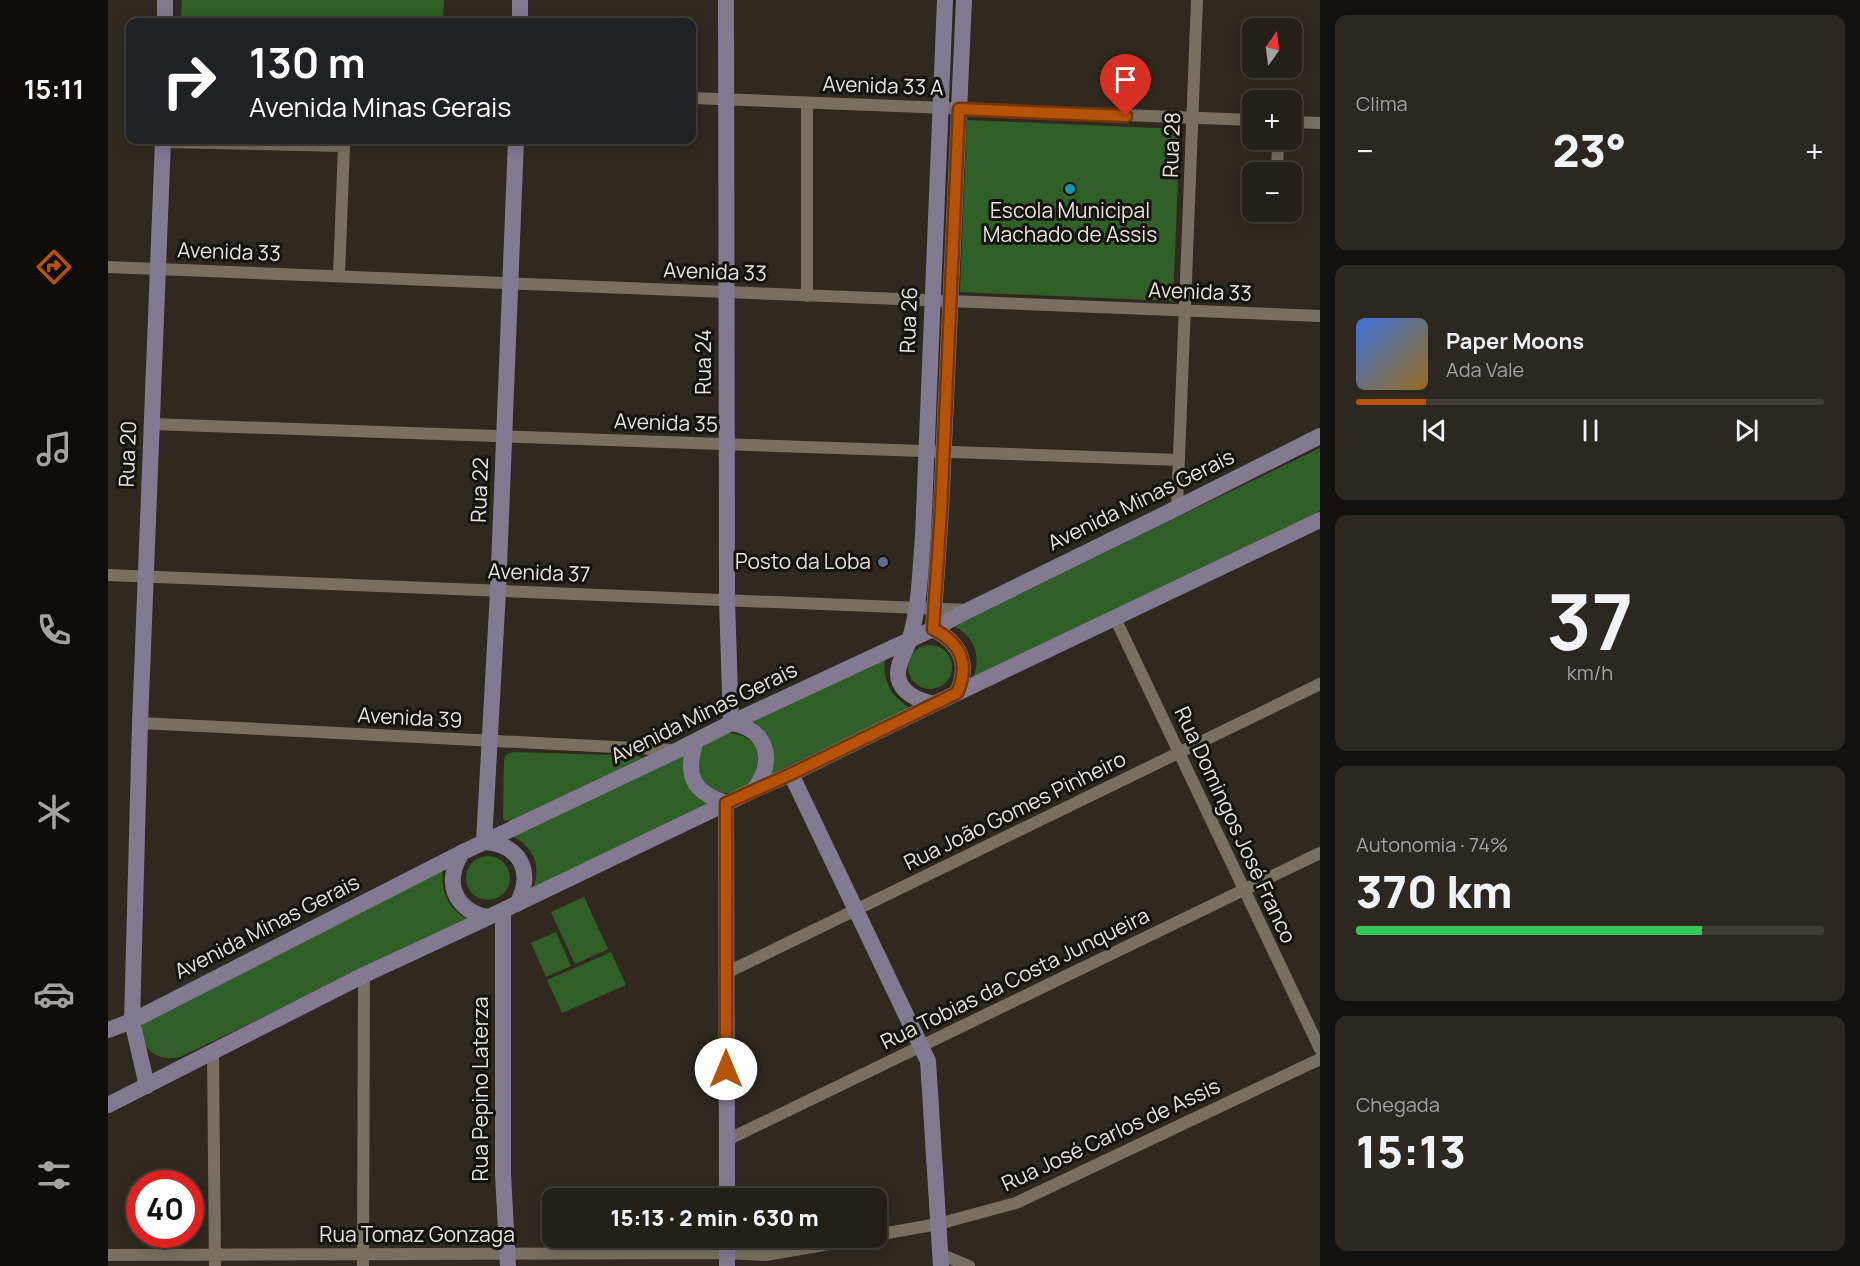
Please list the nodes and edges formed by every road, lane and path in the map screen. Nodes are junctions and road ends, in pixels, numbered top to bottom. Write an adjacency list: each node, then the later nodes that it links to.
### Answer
1 (165, 0): 7 (street)
2 (520, 0): 8 (street)
3 (726, 0): 10 (street, Rua 24)
4 (945, 0): 12 (street, Rua 26)
5 (964, 0): 13 (street, Rua 26)
6 (1197, 0): 14 (street, Rua 28)
7 (165, 18)
8 (520, 18)
9 (696, 98): 10 (street, Avenida 33 A)
10 (727, 99): 11 (street, Avenida 33 A); 27 (street, Rua 24)
11 (807, 103): 12 (street, Avenida 33 A); 28 (street)
12 (941, 108): 13 (street, Avenida 33 A); 21 (street, Rua 26)
13 (959, 109): 14 (street, Avenida 33 A); 22 (street, Rua 26)
14 (1192, 118): 15 (street, Avenida 33 A); 31 (street, Rua 28)
15 (1242, 120)
16 (1302, 122): 17 (street)
17 (1320, 123)
18 (163, 144): 24 (street, Rua 20)
19 (272, 144): 25 (street)
20 (516, 144): 26 (street, Rua 22)
21 (937, 202): 22 (street); 29 (street, Rua 26)
22 (955, 202): 30 (street, Rua 26)
23 (108, 267): 24 (street, Avenida 33)
24 (158, 269): 25 (street, Avenida 33); 33 (street, Rua 20)
25 (339, 276): 26 (street, Avenida 33)
26 (511, 284): 27 (street, Avenida 33); 35 (street, Rua 22)
27 (727, 292): 28 (street, Avenida 33); 36 (street, Rua 24)
28 (807, 296): 29 (street, Avenida 33)
29 (933, 301): 30 (street, Avenida 33); 37 (street, Rua 26)
30 (950, 302): 31 (street, Avenida 33); 38 (street, Rua 26)
31 (1185, 311): 32 (street, Avenida 33); 39 (street, Rua 28)
32 (1320, 316)
33 (152, 424): 35 (street, Avenida 35); 44 (street, Rua 20)
34 (1320, 436): 40 (street, Avenida Minas Gerais)
35 (504, 437): 36 (street, Avenida 35); 45 (street, Rua 22)
36 (727, 444): 37 (street, Avenida 35); 46 (street, Rua 24)
37 (926, 452): 38 (street, Avenida 35); 42 (street, Rua 26)
38 (943, 452): 39 (street, Avenida 35); 42 (street, Rua 26)
39 (1179, 460): 40 (street, Rua 28)
40 (1177, 508): 49 (street, Avenida Minas Gerais)
41 (1320, 520): 50 (street)
42 (931, 536): 47 (street, Rua 26); 48 (street, Rua 26)
43 (108, 575): 44 (street, Avenida 37)
44 (145, 577): 45 (street, Avenida 37); 56 (street, Rua 20)
45 (498, 591): 46 (street, Avenida 37); 59 (street, Rua 22)
46 (727, 600): 47 (street, Avenida 37); 57 (street, Rua 24)
47 (917, 607): 48 (street, Avenida 37); 52 (street, Rua 26)
48 (935, 608): 49 (street, Avenida 37); 51 (street, Rua 26)
49 (969, 610): 51 (street, Avenida Minas Gerais)
50 (1115, 618): 54 (street); 61 (street, Rua Domingos José Franco)
51 (933, 629): 52 (street, Avenida Minas Gerais); 54 (street)
52 (909, 640): 55 (street); 57 (street, Avenida Minas Gerais)
53 (1320, 684): 61 (street, Rua João Gomes Pinheiro)
54 (957, 693): 55 (street)
55 (934, 704): 62 (street)
56 (140, 723): 59 (street, Avenida 39); 73 (street, Rua 20)
57 (731, 723): 58 (street, Avenida Minas Gerais); 63 (street)
58 (696, 741): 60 (street, Avenida Minas Gerais); 64 (street)
59 (490, 742): 60 (street, Avenida 39); 65 (street, Rua 22)
60 (678, 750): 65 (street, Avenida Minas Gerais)
61 (1179, 753): 68 (street, Rua Domingos José Franco); 69 (street, Rua João Gomes Pinheiro)
62 (791, 774): 63 (street); 69 (street)
63 (754, 790): 64 (street)
64 (726, 803): 70 (street); 71 (street)
65 (484, 842): 66 (street, Avenida Minas Gerais); 70 (street)
66 (461, 853): 70 (street); 73 (street, Avenida Minas Gerais)
67 (1320, 854): 68 (street, Rua Tobias da Costa Junqueira)
68 (1244, 890): 75 (street, Rua Tobias da Costa Junqueira); 76 (street, Rua Domingos José Franco)
69 (856, 910): 71 (street, Rua João Gomes Pinheiro); 75 (street)
70 (503, 911): 72 (street); 90 (street, Rua Pepino Laterza)
71 (726, 973): 81 (street)
72 (364, 975): 77 (street); 89 (street)
73 (132, 1022): 74 (street, Avenida Minas Gerais); 79 (street, Rua 20)
74 (108, 1030)
75 (921, 1046): 81 (street, Rua Tobias da Costa Junqueira); 83 (street)
76 (1320, 1049)
77 (213, 1052): 79 (street); 88 (street)
78 (1320, 1059): 83 (street, Rua José Carlos de Assis)
79 (147, 1086): 80 (street)
80 (108, 1105)
81 (727, 1140): 82 (street)
82 (727, 1188)
83 (938, 1224): 84 (street, Rua José Carlos de Assis); 91 (street)
84 (887, 1233)
85 (806, 1248): 86 (street)
86 (727, 1252): 90 (street, Rua Tomaz Gonzaga)
87 (108, 1255): 88 (street, Rua Tomaz Gonzaga)
88 (215, 1260): 89 (street, Rua Tomaz Gonzaga)
89 (363, 1260): 90 (street, Rua Tomaz Gonzaga)
90 (508, 1260)
91 (941, 1260): 92 (street)
92 (969, 1266)

